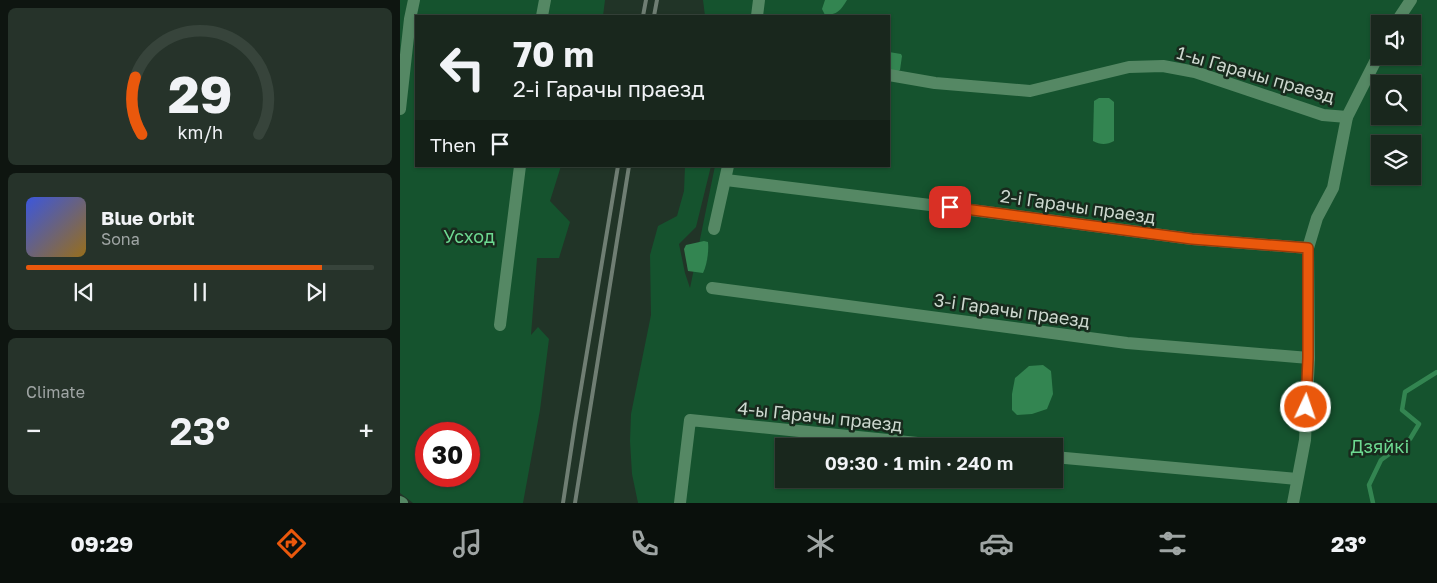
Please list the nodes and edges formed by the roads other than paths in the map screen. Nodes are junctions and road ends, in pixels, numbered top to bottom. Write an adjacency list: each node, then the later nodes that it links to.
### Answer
1 (414, 0): 8 (street)
2 (546, 0): 5 (street)
3 (759, 0): 6 (street)
4 (1411, 0): 7 (street)
5 (542, 15)
6 (757, 15)
7 (1400, 15)
8 (409, 19): 11 (street)
9 (1373, 65): 12 (street)
10 (890, 75): 12 (street, 1-ы Гарачы праезд)
11 (400, 109)
12 (1347, 117): 17 (street)
13 (520, 167): 19 (street)
14 (728, 167): 15 (street)
15 (726, 180): 16 (street); 17 (street, 2-і Гарачы праезд)
16 (714, 229)
17 (1308, 248): 20 (street)
18 (712, 288): 20 (street, 3-і Гарачы праезд)
19 (500, 325)
20 (1308, 358): 23 (street)
21 (867, 438): 24 (street, 4-ы Гарачы праезд)
22 (1063, 458): 23 (street)
23 (1297, 479): 25 (street)
24 (680, 503)
25 (1293, 503)

